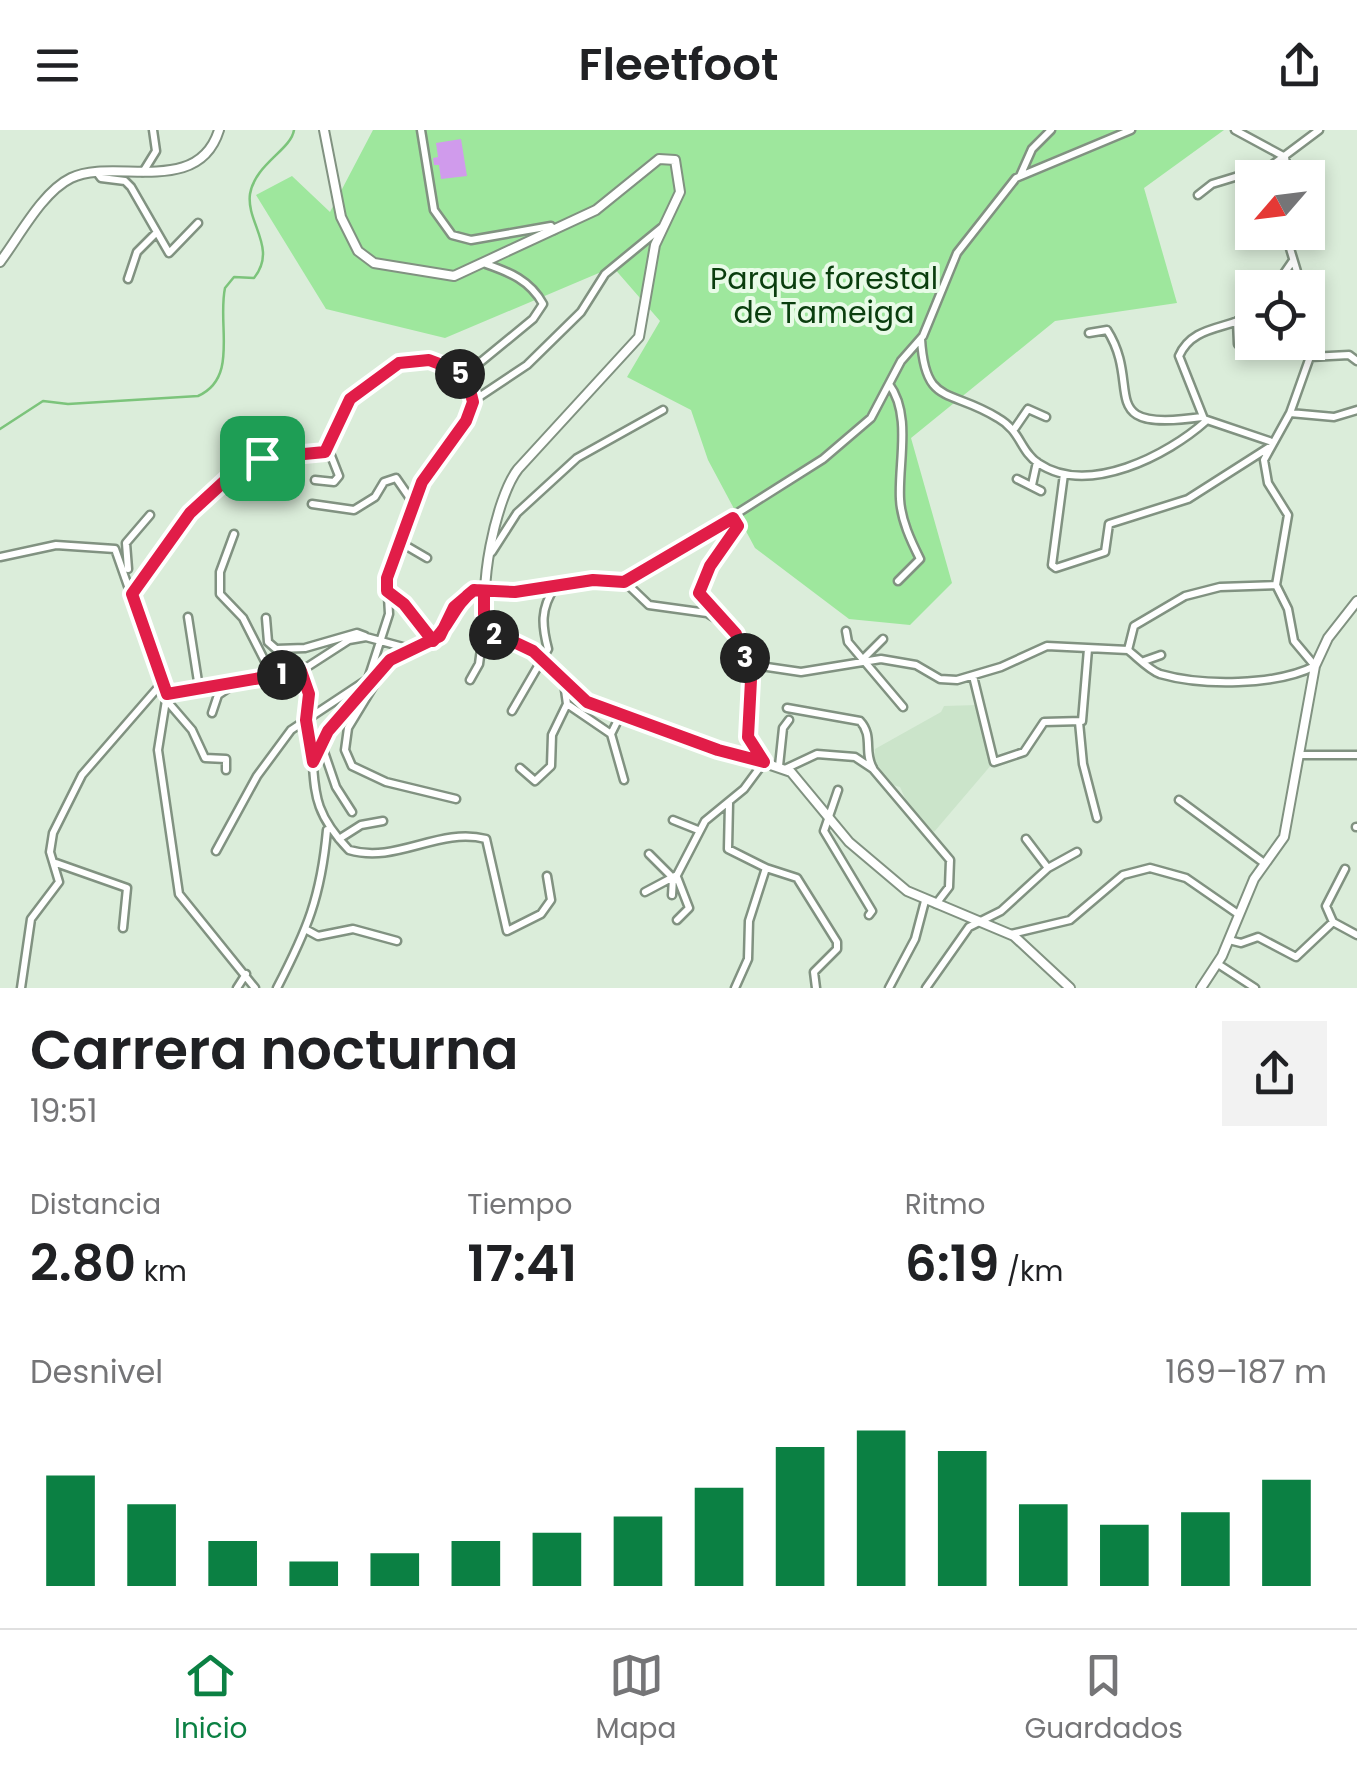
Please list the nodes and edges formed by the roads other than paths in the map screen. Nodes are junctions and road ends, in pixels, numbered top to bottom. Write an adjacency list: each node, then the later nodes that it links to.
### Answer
1 (152, 130): 10 (street)
2 (218, 130): 10 (street)
3 (324, 130): 21 (street)
4 (421, 130): 16 (street)
5 (1051, 130): 12 (street)
6 (1131, 130): 12 (street)
7 (1235, 130): 9 (street)
8 (1320, 130): 9 (street)
9 (1284, 158): 13 (street)
10 (143, 173): 11 (street)
11 (98, 174): 17 (street); 20 (street)
12 (1019, 177): 27 (street)
13 (1198, 195)
14 (667, 222): 16 (street); 33 (street); 54 (street)
15 (198, 223): 17 (street)
16 (554, 232): 21 (street)
17 (156, 233): 24 (street)
18 (1290, 250): 19 (street)
19 (1293, 261): 22 (street); 23 (street)
20 (0, 262)
21 (486, 264): 31 (street)
22 (1287, 270)
23 (1296, 270)
24 (128, 279)
25 (1235, 321): 38 (street)
26 (1089, 333): 38 (street)
27 (921, 338): 32 (street); 39 (street)
28 (1325, 356): 30 (street)
29 (1309, 360): 36 (street)
30 (1357, 361)
31 (466, 374): 33 (street); 41 (street)
32 (889, 384): 51 (street); 57 (street)
33 (473, 402): 49 (street)
34 (663, 410): 54 (street)
35 (1357, 410): 36 (street)
36 (1290, 413): 40 (street)
37 (1046, 417): 39 (street)
38 (1204, 419): 40 (street); 43 (street)
39 (1015, 428): 42 (street)
40 (1270, 445): 43 (street); 60 (street)
41 (328, 448): 45 (street); 64 (street)
42 (1037, 462): 43 (street); 46 (street)
43 (1064, 474)
44 (1018, 479): 46 (street)
45 (315, 480)
46 (1032, 484): 47 (street)
47 (1041, 492)
48 (312, 504): 49 (street)
49 (415, 505): 53 (street)
50 (150, 515): 59 (street)
51 (733, 518): 58 (street); 66 (street)
52 (234, 534): 89 (street)
53 (403, 544): 56 (street); 62 (street)
54 (492, 552): 63 (street)
55 (0, 557): 59 (street)
56 (427, 558)
57 (898, 581)
58 (624, 582): 61 (street); 66 (street)
59 (129, 584): 64 (street)
60 (1276, 584): 78 (street); 84 (street)
61 (556, 586): 63 (street); 80 (street)
62 (387, 591): 73 (street); 74 (street)
63 (484, 591): 69 (street); 74 (street)
64 (132, 594): 91 (street)
65 (1357, 600): 84 (street)
66 (718, 616): 85 (street)
67 (188, 617): 95 (street)
68 (266, 618): 75 (street)
69 (486, 619): 80 (street); 90 (street)
70 (846, 631): 81 (street)
71 (366, 637): 73 (street); 75 (street); 83 (street)
72 (883, 640): 81 (street)
73 (378, 641): 77 (street); 94 (street)
74 (433, 641): 77 (street)
75 (305, 648): 83 (street)
76 (1088, 649): 78 (street); 88 (street); 106 (street)
77 (408, 650): 87 (street)
78 (1128, 650): 82 (street)
79 (1162, 655): 82 (street)
80 (543, 660): 92 (street); 101 (street)
81 (863, 660): 85 (street); 88 (street); 100 (street)
82 (1143, 662): 84 (street)
83 (313, 664): 86 (street)
84 (1315, 666): 110 (street)
85 (749, 669): 112 (street)
86 (301, 671): 89 (street); 104 (street)
87 (382, 672): 97 (street); 119 (street)
88 (973, 675): 106 (street)
89 (273, 677): 93 (street)
90 (470, 680)
91 (162, 683): 96 (street); 134 (street)
92 (564, 683): 98 (street); 103 (street)
93 (234, 684): 95 (street); 102 (street)
94 (362, 685): 97 (street); 104 (street)
95 (199, 688): 96 (street)
96 (167, 697): 115 (street); 157 (street)
97 (350, 704): 108 (street)
98 (567, 704): 107 (street); 113 (street)
99 (787, 708): 116 (street)
100 (904, 708)
101 (512, 711)
102 (212, 713)
103 (621, 714): 107 (street); 112 (street)
104 (307, 720): 111 (street); 131 (street)
105 (789, 720): 114 (street)
106 (1079, 722): 124 (street)
107 (610, 734): 117 (street)
108 (322, 746): 111 (street); 122 (street)
109 (1357, 753): 110 (street)
110 (1300, 755): 135 (street)
111 (313, 762): 127 (street)
112 (764, 762): 114 (street); 121 (street)
113 (520, 768)
114 (782, 768): 116 (street); 123 (street)
115 (226, 770)
116 (874, 770): 144 (street)
117 (624, 780)
118 (838, 790): 123 (street)
119 (456, 799)
120 (1179, 800): 135 (street)
121 (730, 802): 128 (street); 136 (street)
122 (352, 812)
123 (827, 814): 143 (street); 146 (street)
124 (1096, 818)
125 (383, 820): 130 (street)
126 (673, 820): 128 (street)
127 (327, 829): 130 (street); 151 (street)
128 (698, 830): 140 (street)
129 (1026, 839): 137 (street)
130 (339, 840): 139 (street)
131 (216, 851)
132 (1076, 852): 137 (street)
133 (649, 854): 140 (street)
134 (56, 863): 150 (street); 158 (street)
135 (1264, 863): 145 (street)
136 (766, 868): 162 (street); 163 (street)
137 (1048, 868): 148 (street)
138 (1345, 868): 149 (street)
139 (547, 876)
140 (675, 876): 141 (street); 142 (street); 147 (street)
141 (645, 892)
142 (672, 895)
143 (925, 901): 144 (street); 164 (street)
144 (935, 905): 148 (street)
145 (1238, 914): 152 (street); 154 (street)
146 (868, 915)
147 (676, 920)
148 (979, 920): 152 (street); 165 (street)
149 (1333, 922): 153 (street); 154 (street)
150 (123, 928)
151 (307, 930): 155 (street); 161 (street)
152 (1010, 934): 166 (street)
153 (1357, 935)
154 (1229, 940): 156 (street)
155 (397, 941)
156 (1218, 964): 167 (street); 168 (street)
157 (246, 974): 159 (street); 160 (street)
158 (21, 988)
159 (237, 988)
160 (255, 988)
161 (277, 988)
162 (736, 988)
163 (816, 988)
164 (889, 988)
165 (926, 988)
166 (1070, 988)
167 (1202, 988)
168 (1254, 988)

